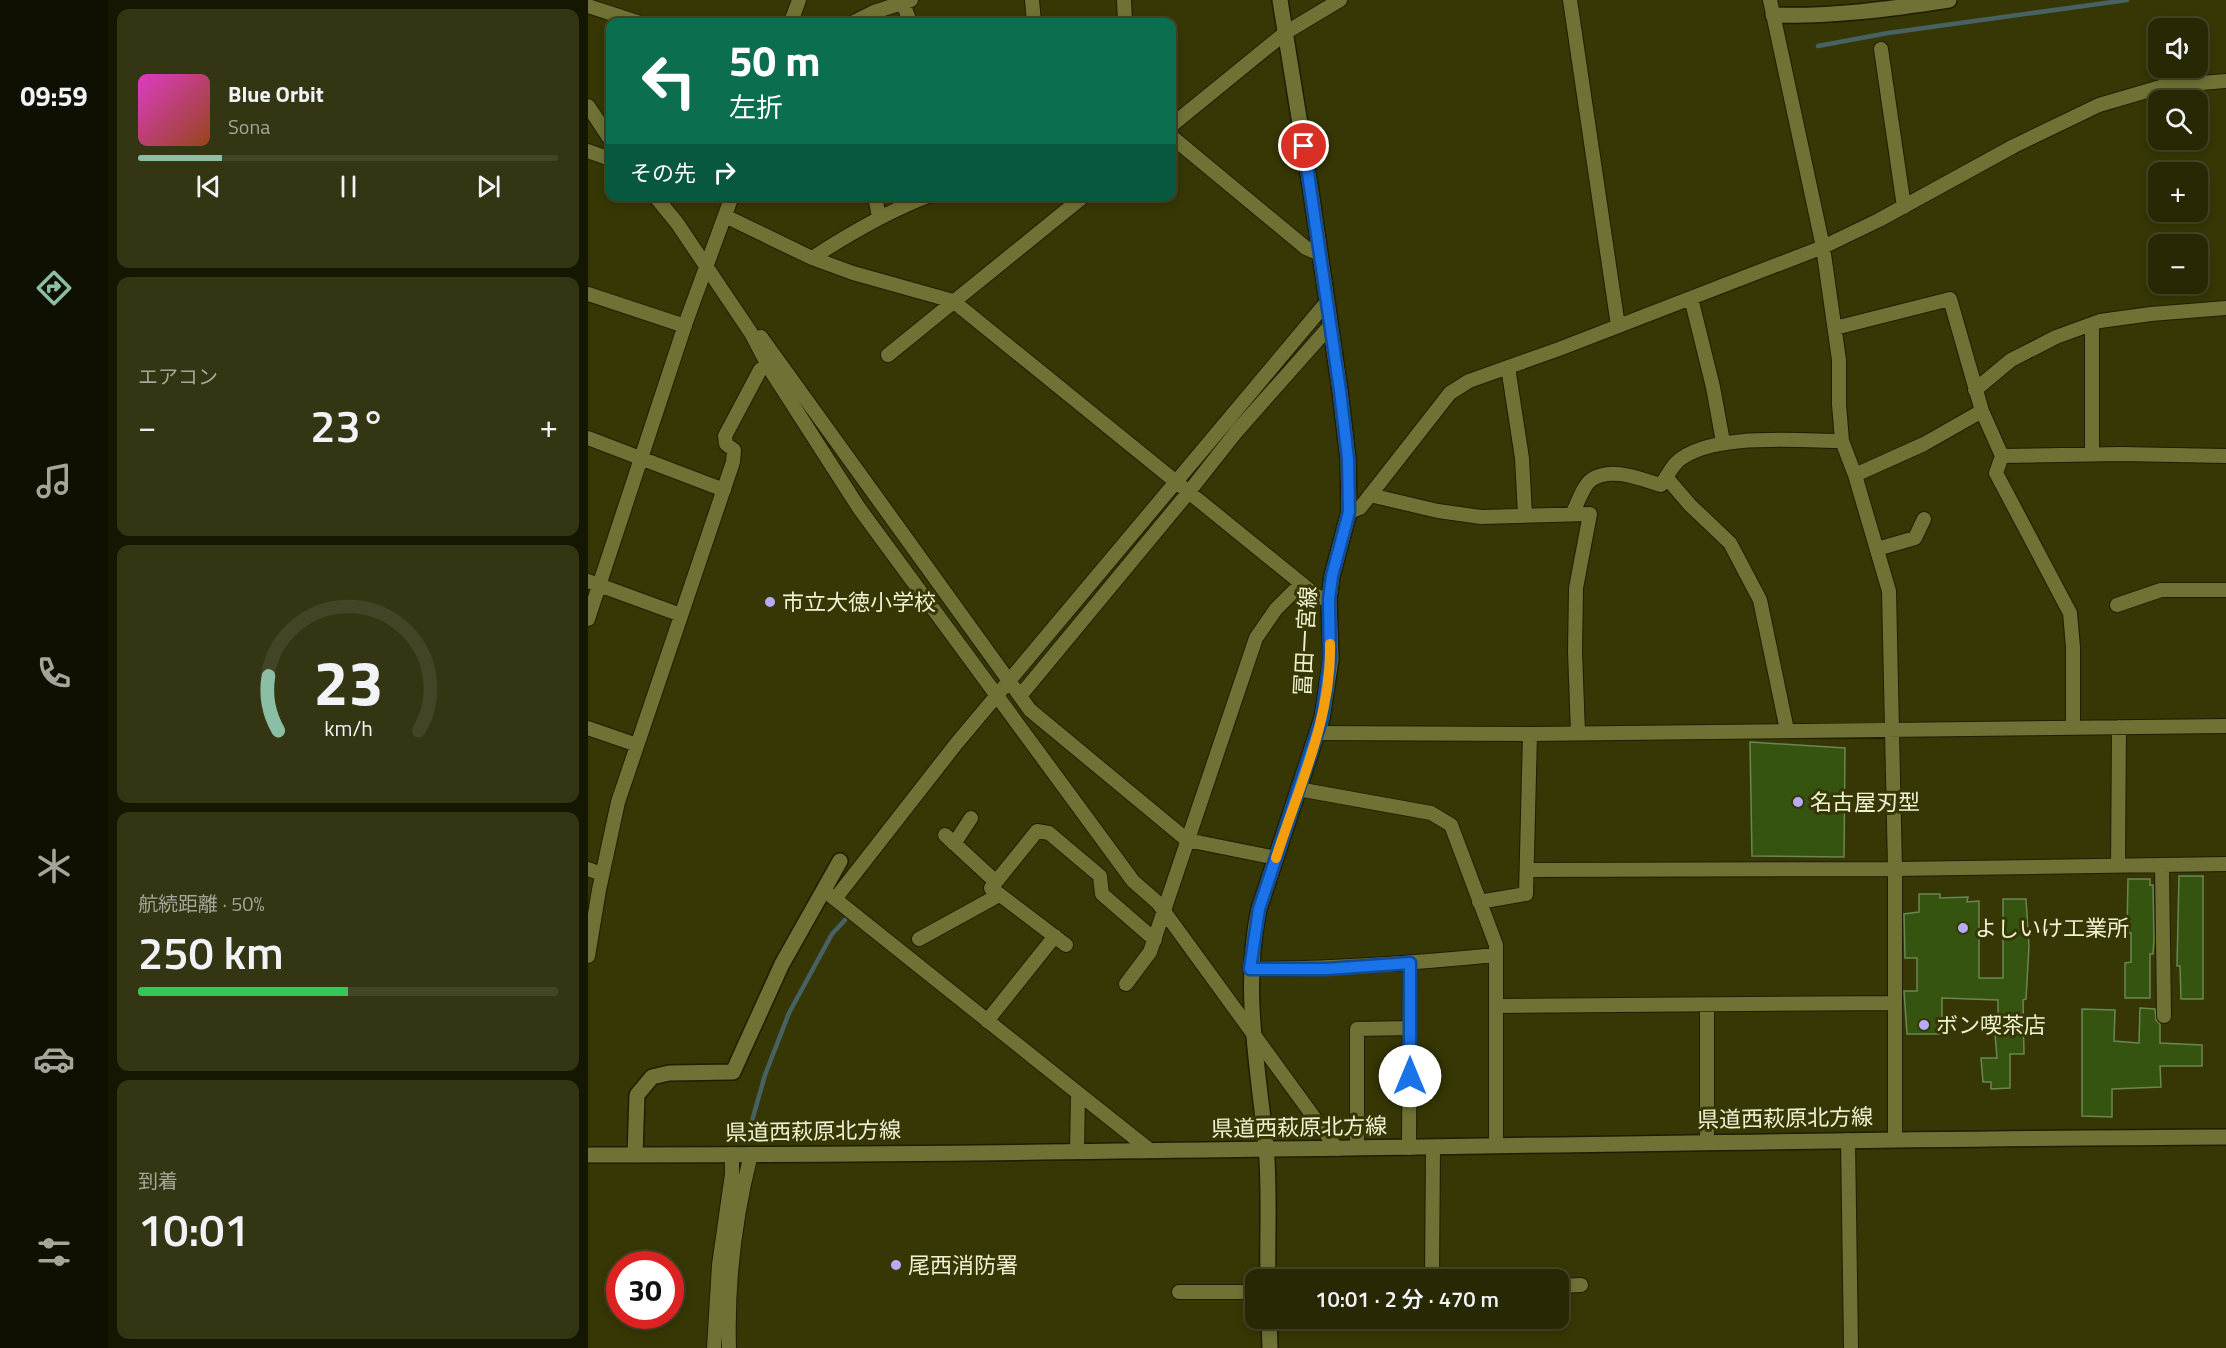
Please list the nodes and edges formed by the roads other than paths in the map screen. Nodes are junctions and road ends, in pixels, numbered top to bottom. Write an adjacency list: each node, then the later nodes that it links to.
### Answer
1 (799, 0): 12 (street)
2 (1032, 0): 15 (street)
3 (1124, 0): 16 (street)
4 (1280, 0): 17 (main road, 冨田一宮線)
5 (1340, 0): 17 (street)
6 (1570, 0): 45 (street)
7 (1949, 0): 10 (main road)
8 (907, 1): 13 (street); 14 (street)
9 (588, 6): 11 (street)
10 (1771, 8): 34 (street)
11 (625, 18)
12 (792, 18)
13 (862, 18)
14 (909, 18)
15 (1034, 18)
16 (1125, 18)
17 (1285, 33): 21 (street); 35 (main road, 冨田一宮線)
18 (1881, 49): 31 (street)
19 (2226, 81): 31 (street)
20 (588, 106): 22 (street)
21 (1176, 122)
22 (606, 133)
23 (1176, 140): 35 (street)
24 (588, 151): 25 (street)
25 (606, 158)
26 (659, 201): 37 (street)
27 (726, 201): 32 (street)
28 (876, 201): 33 (street)
29 (915, 201): 33 (street)
30 (1078, 201): 40 (street)
31 (1904, 207): 34 (street)
32 (725, 216): 36 (street); 37 (street)
33 (879, 218): 36 (street)
34 (1823, 248): 39 (street); 47 (street)
35 (1320, 254): 41 (main road, 冨田一宮線)
36 (812, 258): 40 (street)
37 (707, 262): 44 (street); 49 (street); 78 (street)
38 (588, 294): 44 (street)
39 (1691, 298): 45 (street); 55 (street)
40 (953, 301): 48 (street); 62 (street)
41 (1326, 303): 46 (main road, 冨田一宮線); 62 (street)
42 (2226, 308): 43 (street)
43 (2092, 324): 51 (street); 56 (street)
44 (685, 326): 59 (street)
45 (1618, 326): 50 (street)
46 (1329, 327): 64 (street); 66 (main road, 冨田一宮線)
47 (1835, 328): 51 (street); 54 (street)
48 (888, 355)
49 (767, 364): 63 (street); 79 (street)
50 (1508, 367): 65 (street); 68 (street)
51 (1975, 390): 52 (street)
52 (1982, 411): 57 (street); 60 (street)
53 (588, 438): 59 (street)
54 (1842, 441): 55 (street); 60 (street)
55 (1723, 442): 61 (street)
56 (2092, 454): 57 (street); 58 (street)
57 (2002, 456): 82 (street)
58 (2226, 456)
59 (643, 458): 63 (street); 71 (street)
60 (1855, 476): 70 (street)
61 (1666, 477): 67 (street); 86 (street)
62 (1176, 483): 64 (street); 78 (street)
63 (724, 490): 76 (street)
64 (1188, 493): 72 (street); 80 (street)
65 (1370, 495): 66 (street); 68 (street)
66 (1349, 512): 74 (main road, 冨田一宮線)
67 (1572, 514): 68 (street); 88 (street)
68 (1525, 515)
69 (1924, 519): 70 (street)
70 (1877, 549): 85 (street)
71 (593, 583): 76 (street); 77 (street)
72 (1301, 584): 74 (street); 93 (street)
73 (2226, 590): 75 (street)
74 (1329, 599): 87 (main road, 冨田一宮線)
75 (2117, 605)
76 (681, 615): 90 (street)
77 (588, 619)
78 (1009, 681): 79 (street); 80 (street)
79 (996, 696): 104 (street); 106 (street)
80 (1020, 696): 93 (street)
81 (2226, 726): 83 (street)
82 (2073, 727): 83 (street); 85 (street)
83 (2119, 727): 98 (street)
84 (588, 728): 90 (street)
85 (1891, 728): 86 (street); 100 (street)
86 (1786, 730): 88 (street)
87 (1317, 733): 89 (street); 91 (main road, 冨田一宮線)
88 (1578, 733): 89 (street)
89 (1530, 734): 101 (street)
90 (637, 745): 102 (street)
91 (1298, 789): 94 (main road, 冨田一宮線); 105 (street)
92 (971, 818): 103 (street)
93 (1187, 840): 94 (street); 106 (street)
94 (1276, 858): 112 (main road, 冨田一宮線)
95 (840, 861): 104 (main road)
96 (2226, 864): 97 (street)
97 (2162, 865): 98 (street); 117 (street)
98 (2118, 866): 100 (street)
99 (588, 869): 102 (street)
100 (1895, 869): 101 (street); 114 (street)
101 (1527, 870): 105 (street)
102 (602, 874): 109 (street)
103 (997, 888): 107 (street); 108 (street); 118 (street)
104 (829, 894): 118 (street); 137 (main road)
105 (1479, 902): 110 (street)
106 (1164, 912): 108 (street); 120 (street)
107 (919, 939)
108 (1155, 940): 113 (street)
109 (588, 956)
110 (1496, 956): 111 (street); 116 (street)
111 (1410, 963): 112 (street); 119 (street)
112 (1250, 969): 120 (main road, 冨田一宮線)
113 (1126, 984)
114 (1894, 1003): 115 (street); 123 (street)
115 (1707, 1005): 116 (street); 125 (street)
116 (1496, 1006): 126 (street)
117 (2164, 1016)
118 (987, 1020): 121 (street)
119 (1410, 1028): 128 (street); 129 (street)
120 (1255, 1036): 130 (street); 131 (main road, 冨田一宮線)
121 (1078, 1093): 132 (street); 133 (street)
122 (2226, 1137): 123 (main road, 県道西萩原北方線)
123 (1895, 1139): 124 (main road, 県道西萩原北方線)
124 (1848, 1140): 125 (main road, 県道西萩原北方線); 148 (street)
125 (1707, 1142): 126 (main road, 県道西萩原北方線)
126 (1496, 1146): 127 (main road, 県道西萩原北方線)
127 (1433, 1147): 129 (main road, 県道西萩原北方線); 139 (street)
128 (1357, 1148): 129 (main road, 県道西萩原北方線); 130 (main road, 県道西萩原北方線)
129 (1409, 1148)
130 (1337, 1149): 131 (main road, 県道西萩原北方線)
131 (1266, 1150): 133 (main road, 県道西萩原北方線); 138 (main road, 冨田一宮線)
132 (1077, 1151): 133 (main road, 県道西萩原北方線); 135 (main road, 県道西萩原北方線)
133 (1150, 1151)
134 (732, 1154): 135 (main road, 県道西萩原北方線); 137 (main road, 県道西萩原北方線); 145 (street)
135 (751, 1154): 146 (street)
136 (588, 1155): 137 (main road, 県道西萩原北方線)
137 (636, 1155)
138 (1268, 1269)
139 (1432, 1269)
140 (1581, 1285): 141 (street)
141 (1569, 1286)
142 (1179, 1292): 143 (street)
143 (1245, 1292)
144 (1269, 1329): 147 (main road)
145 (714, 1348)
146 (729, 1348)
147 (1270, 1348)
148 (1851, 1348)

